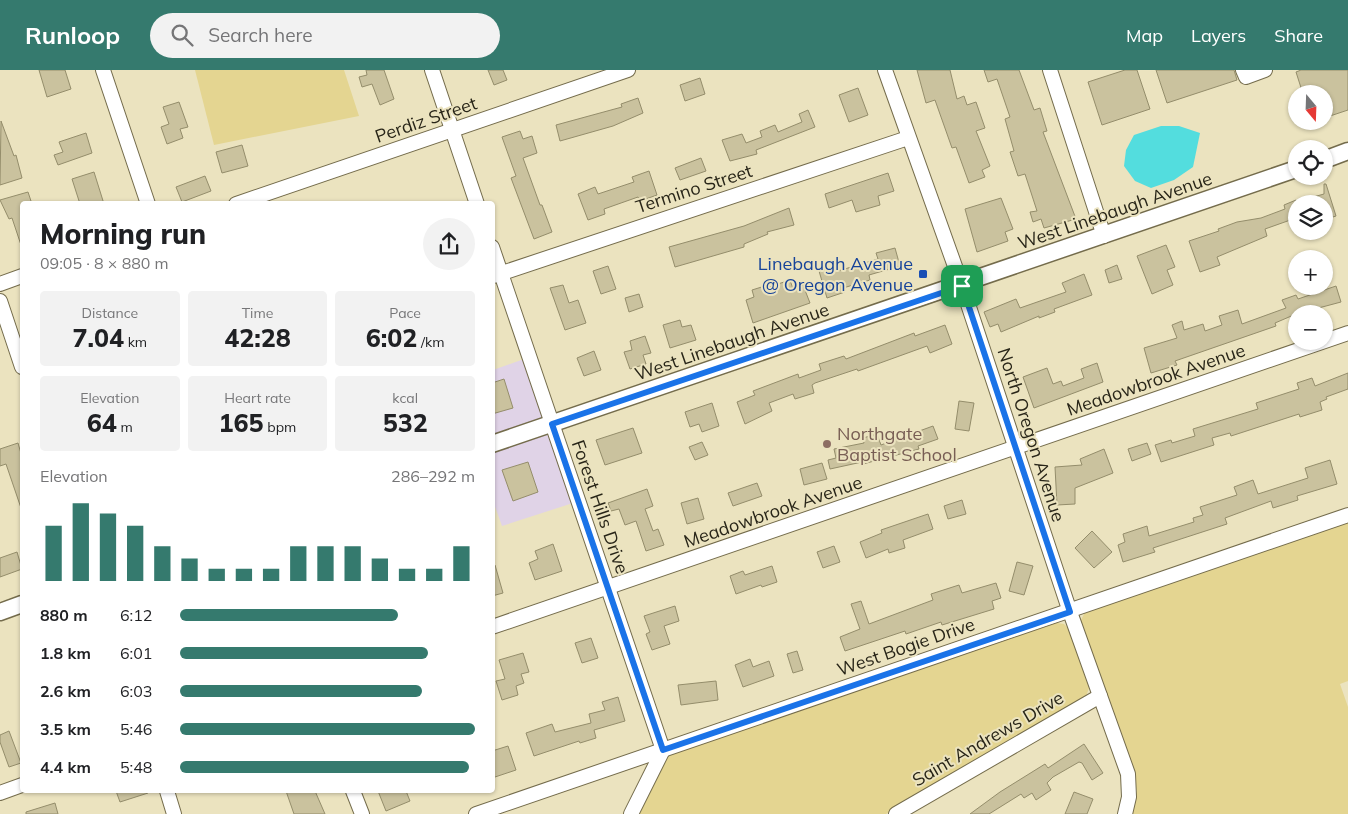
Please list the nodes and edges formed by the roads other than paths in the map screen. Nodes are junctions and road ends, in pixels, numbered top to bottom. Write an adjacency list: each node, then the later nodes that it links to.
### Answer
1 (103, 70): 13 (street)
2 (432, 70): 8 (street)
3 (628, 70): 8 (street, Perdiz Street)
4 (885, 70): 9 (street, North Oregon Avenue)
5 (1050, 70): 16 (street)
6 (1244, 70): 7 (street)
7 (1265, 70)
8 (452, 131): 14 (street, Perdiz Street); 15 (street)
9 (908, 138): 17 (street, Termino Street); 20 (street, North Oregon Avenue)
10 (1348, 151): 11 (street)
11 (1333, 157)
12 (1288, 172): 16 (street, West Linebaugh Avenue)
13 (147, 201)
14 (245, 201)
15 (476, 201)
16 (1104, 236): 20 (street, West Linebaugh Avenue)
17 (497, 275): 24 (street, Forest Hills Drive)
18 (20, 277): 19 (street)
19 (0, 284)
20 (962, 286): 24 (street, West Linebaugh Avenue); 26 (street, North Oregon Avenue)
21 (0, 301): 23 (street)
22 (1348, 333): 26 (street, Meadowbrook Avenue)
23 (20, 361)
24 (552, 424): 25 (street, West Linebaugh Avenue); 28 (street, Forest Hills Drive)
25 (495, 443)
26 (1016, 448): 28 (street, Meadowbrook Avenue); 31 (street, North Oregon Avenue)
27 (1348, 515): 31 (street, West Bogie Drive)
28 (608, 588): 32 (street, Meadowbrook Avenue); 34 (street, Forest Hills Drive)
29 (20, 605): 30 (street)
30 (0, 612)
31 (1070, 612): 33 (street, North Oregon Avenue); 34 (street, West Bogie Drive)
32 (495, 626)
33 (1100, 696): 43 (street, Saint Andrews Drive); 44 (street, North Oregon Avenue)
34 (663, 750): 41 (street, West Bogie Drive); 42 (street)
35 (20, 786): 36 (street)
36 (0, 793)
37 (168, 793): 39 (street)
38 (355, 793): 40 (street)
39 (174, 814)
40 (362, 814)
41 (476, 814)
42 (631, 814)
43 (896, 814)
44 (1125, 814)

